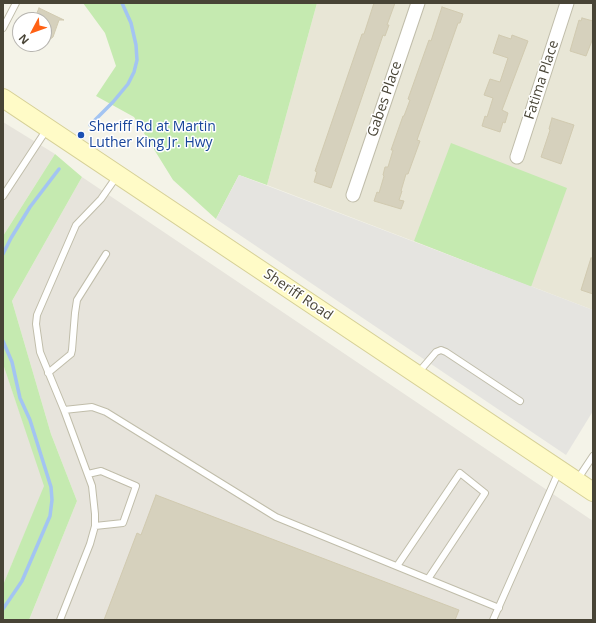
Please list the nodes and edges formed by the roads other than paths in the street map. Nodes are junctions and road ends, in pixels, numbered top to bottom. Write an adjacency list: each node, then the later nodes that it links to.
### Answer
1 (16, 3): 4 (lane)
2 (418, 3): 9 (street, Gabes Place)
3 (567, 3): 7 (street, Fatima Place)
4 (3, 28)
5 (3, 98): 6 (main road, Sheriff Road)
6 (48, 128): 8 (main road, Sheriff Road); 10 (lane)
7 (517, 157)
8 (118, 175): 12 (lane); 13 (main road, Sheriff Road)
9 (353, 194)
10 (3, 196)
11 (106, 254): 12 (lane)
12 (48, 373): 15 (lane)
13 (417, 375): 14 (lane); 17 (main road, Sheriff Road)
14 (520, 401)
15 (64, 410): 18 (lane); 22 (lane)
16 (593, 456): 19 (lane)
17 (560, 470): 19 (main road, Sheriff Road); 24 (lane)
18 (88, 474): 21 (lane); 21 (lane)
19 (577, 481): 20 (main road, Sheriff Road)
20 (593, 492)
21 (95, 526): 25 (lane)
22 (398, 566): 23 (lane); 23 (lane)
23 (428, 579): 24 (lane)
24 (499, 608): 26 (lane)
25 (60, 620)
26 (493, 620)

